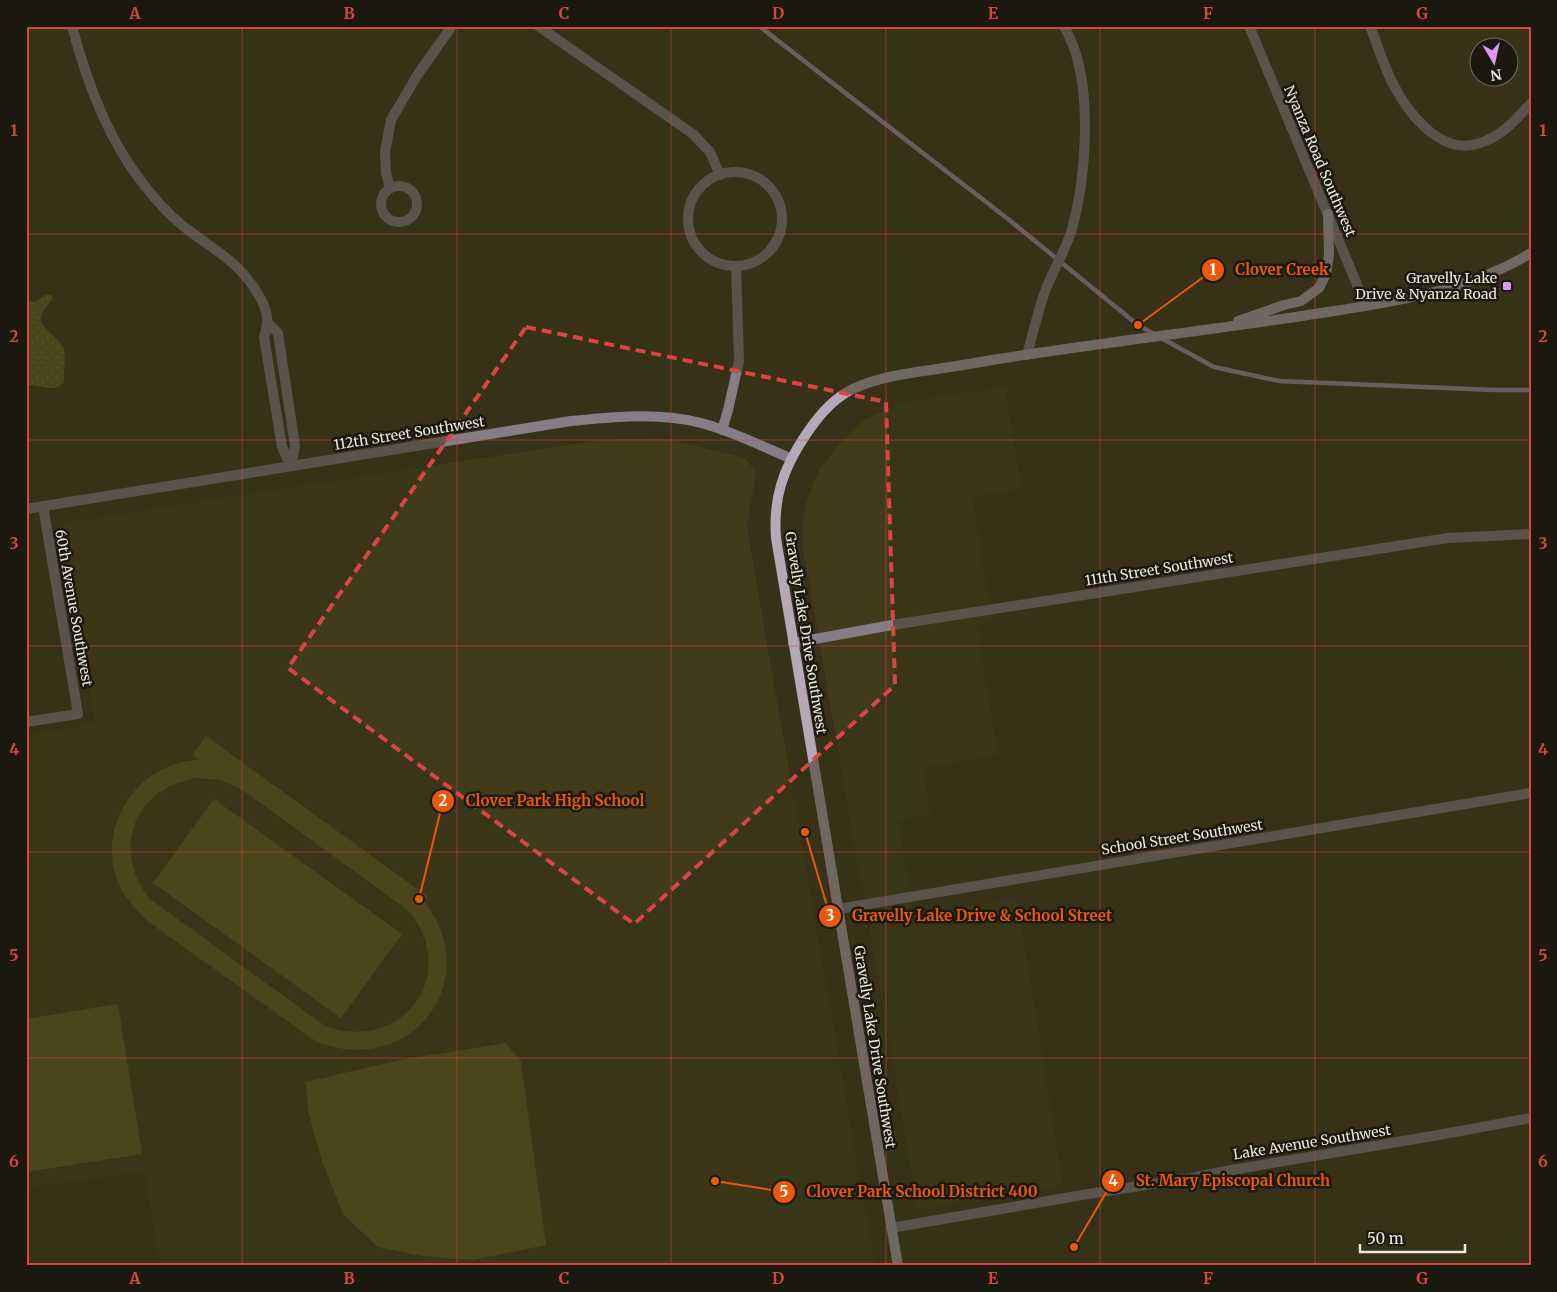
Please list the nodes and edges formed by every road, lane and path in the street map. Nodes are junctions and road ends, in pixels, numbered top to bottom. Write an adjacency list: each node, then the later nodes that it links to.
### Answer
1 (72, 26): 18 (street)
2 (452, 26): 9 (street)
3 (538, 26): 8 (street)
4 (1064, 26): 15 (street)
5 (1249, 26): 10 (street, Nyanza Road Southwest)
6 (1370, 26): 7 (street)
7 (1531, 103)
8 (720, 175): 12 (street); 12 (street)
9 (390, 188)
10 (1328, 214): 13 (street, Nyanza Road Southwest); 14 (main road)
11 (1531, 253): 13 (main road, Gravelly Lake Drive Southwest)
12 (736, 266): 16 (street)
13 (1366, 306): 14 (main road, Gravelly Lake Drive Southwest)
14 (1214, 329): 15 (main road, Gravelly Lake Drive Southwest)
15 (1027, 355): 17 (main road, Gravelly Lake Drive Southwest)
16 (722, 430): 17 (street, 112th Street Southwest); 18 (street, 112th Street Southwest)
17 (790, 458): 22 (main road, Gravelly Lake Drive Southwest)
18 (291, 466): 19 (street, 112th Street Southwest)
19 (43, 506): 20 (street, 112th Street Southwest); 23 (street, 60th Avenue Southwest)
20 (26, 509)
21 (1531, 534): 22 (street, 111th Street Southwest)
22 (793, 643): 25 (main road, Gravelly Lake Drive Southwest)
23 (26, 722)
24 (1531, 793): 25 (street, School Street Southwest)
25 (838, 909): 27 (main road, Gravelly Lake Drive Southwest)
26 (1531, 1118): 27 (street, Lake Avenue Southwest)
27 (891, 1228): 28 (main road, Gravelly Lake Drive Southwest)
28 (898, 1266)

